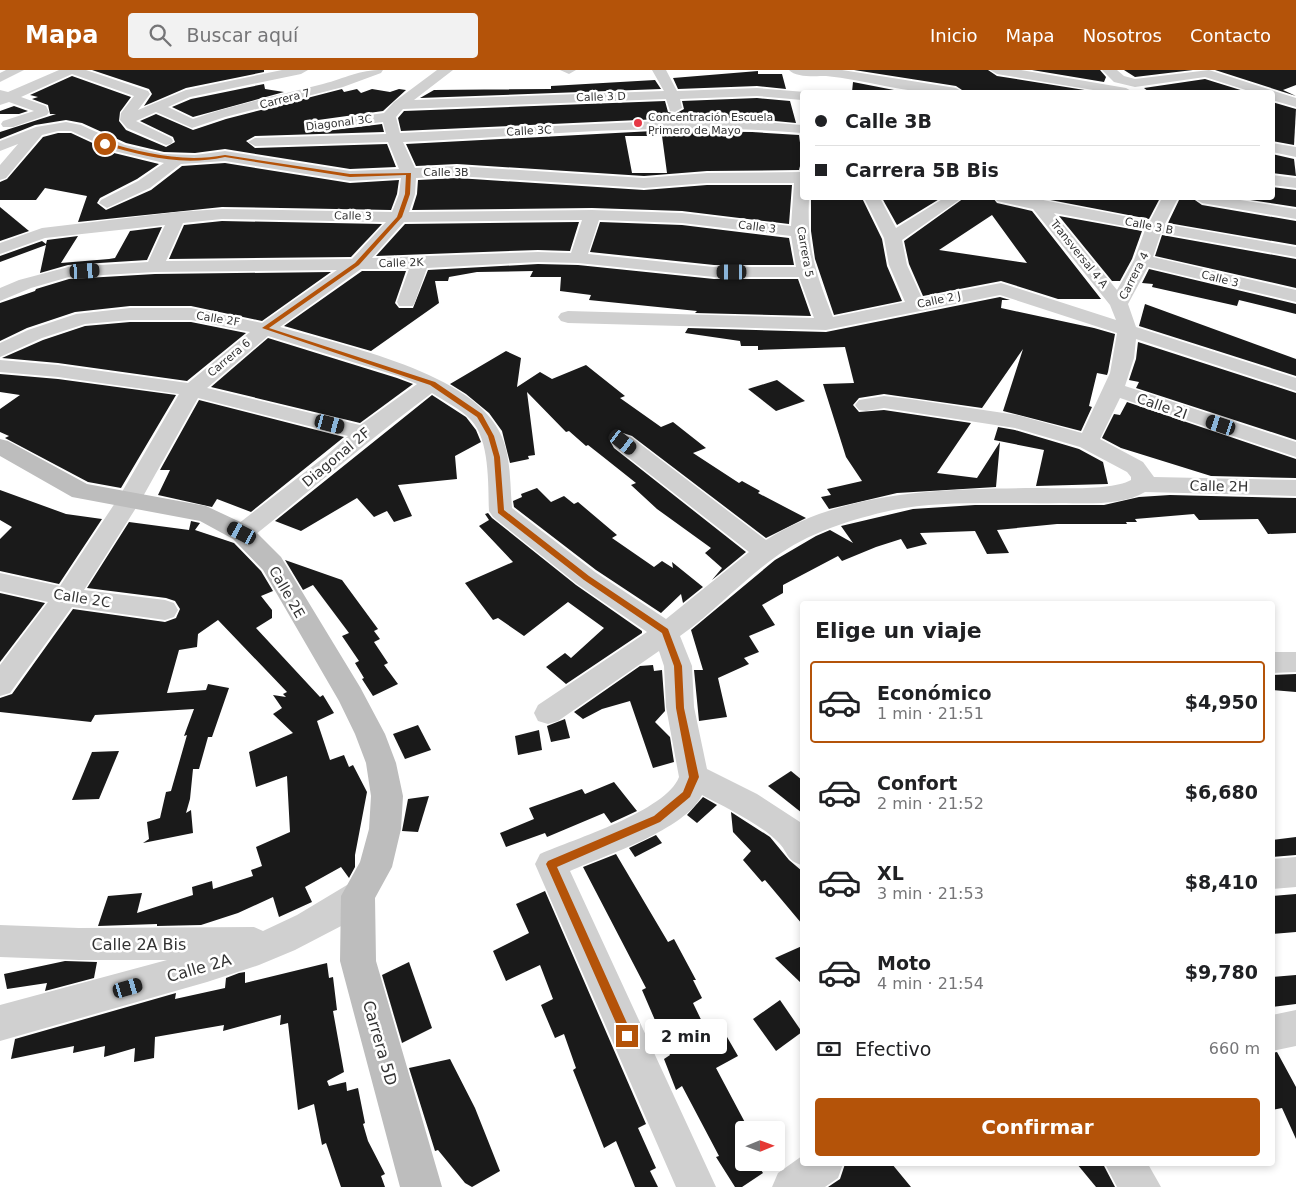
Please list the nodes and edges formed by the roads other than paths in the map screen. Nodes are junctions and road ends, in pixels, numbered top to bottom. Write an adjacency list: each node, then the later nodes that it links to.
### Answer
1 (17, 70): 14 (street)
2 (72, 70): 23 (street); 27 (street)
3 (301, 70): 13 (street)
4 (376, 70): 25 (street, Carrera 7)
5 (446, 70): 26 (street)
6 (659, 70): 20 (street)
7 (796, 70): 12 (street)
8 (998, 70): 11 (street)
9 (1109, 70): 10 (street)
10 (1206, 72): 18 (street); 19 (street)
11 (1046, 73): 16 (street); 17 (street)
12 (836, 75): 15 (street)
13 (233, 76): 25 (street)
14 (0, 78)
15 (942, 90)
16 (1039, 90)
17 (1118, 90)
18 (1219, 90)
19 (1258, 90)
20 (672, 94): 21 (street, Calle 3 D); 26 (street, Calle 3 D); 28 (street)
21 (800, 96)
22 (1275, 96): 24 (street)
23 (3, 98): 29 (street)
24 (1296, 103)
25 (156, 106): 27 (street)
26 (394, 111): 32 (street); 34 (street, Diagonal 3C)
27 (127, 120): 33 (street)
28 (679, 124): 30 (street, Calle 3C); 32 (street, Calle 3C)
29 (0, 127)
30 (800, 130)
31 (36, 133): 35 (street); 39 (street, Calle 3B); 41 (street)
32 (394, 138): 34 (street, Calle 3C); 40 (street)
33 (166, 141)
34 (255, 142): 38 (street, Diagonal 3C)
35 (0, 146)
36 (1275, 148): 37 (street)
37 (1296, 152)
38 (225, 156): 39 (street, Calle 3B); 40 (street, Calle 3B)
39 (177, 159): 51 (street)
40 (409, 173): 42 (street, Calle 3B); 56 (street, Carrera 6)
41 (0, 175)
42 (800, 178)
43 (1275, 180): 44 (street)
44 (1296, 183)
45 (801, 200): 58 (street, Carrera 5)
46 (873, 200): 59 (street)
47 (951, 200): 59 (street)
48 (1015, 200): 52 (street, Calle 3 B)
49 (1169, 200): 57 (street, Carrera 4)
50 (1214, 200): 53 (street)
51 (107, 203)
52 (1038, 204): 57 (street, Calle 3 B); 71 (street, Transversal 4 A)
53 (1296, 214)
54 (592, 215): 56 (street, Calle 3); 58 (street, Calle 3); 62 (street)
55 (177, 217): 56 (street, Calle 3); 60 (street, Calle 3); 66 (street)
56 (399, 217): 65 (street, Carrera 6)
57 (1155, 228): 61 (street, Calle 3 B); 63 (street, Carrera 4)
58 (799, 232): 67 (street, Carrera 5)
59 (893, 238): 72 (street)
60 (0, 248)
61 (1296, 252)
62 (578, 258): 64 (street, Calle 2K); 67 (street, Calle 2K)
63 (1144, 260): 69 (street, Calle 3); 71 (street, Carrera 4)
64 (420, 263): 65 (street, Calle 2K); 70 (street)
65 (357, 264): 66 (street, Calle 2K); 75 (street, Carrera 6)
66 (155, 267): 68 (street, Calle 2K)
67 (806, 272): 74 (street, Carrera 5)
68 (0, 295)
69 (1296, 296)
70 (406, 302)
71 (1119, 304): 76 (street, Carrera 4)
72 (916, 305): 74 (street, Calle 2 J); 76 (street, Calle 2 J)
73 (568, 317): 74 (street, Calle 2 J)
74 (826, 324)
75 (265, 328): 77 (street, Calle 2F); 79 (street, Calle 2F); 82 (street, Carrera 6)
76 (1127, 328): 80 (street, Calle 2 J); 81 (street)
77 (0, 351)
78 (0, 366): 82 (street)
79 (432, 383): 84 (street, Diagonal 2F); 97 (street, Calle 2F)
80 (1296, 385)
81 (1114, 389): 86 (street); 88 (street, Calle 2I)
82 (192, 390): 84 (street); 91 (street, Carrera 6)
83 (866, 406): 86 (street)
84 (364, 433): 92 (street, Diagonal 2F)
85 (623, 442): 93 (street)
86 (1088, 442): 89 (street)
87 (1, 447): 91 (street, Calle 2E)
88 (1296, 450)
89 (1141, 484): 90 (street, Calle 2H); 93 (street)
90 (1296, 488)
91 (129, 500): 92 (street, Calle 2E); 95 (street, Carrera 6)
92 (242, 533): 106 (street, Calle 2E)
93 (765, 552): 97 (street)
94 (0, 582): 95 (street, Calle 2C)
95 (66, 597): 96 (street, Calle 2C); 100 (street, Carrera 6)
96 (165, 610)
97 (665, 631): 101 (street); 102 (street)
98 (1296, 662): 99 (street)
99 (1275, 663)
100 (0, 685)
101 (548, 713)
102 (694, 777): 103 (street); 115 (street)
103 (800, 848)
104 (1296, 872): 105 (street)
105 (1275, 874)
106 (358, 896): 108 (street, Calle 2A); 114 (street, Carrera 5D)
107 (0, 941): 108 (street, Calle 2A Bis)
108 (277, 943): 109 (street, Calle 2A)
109 (0, 1023)
110 (1296, 1028): 111 (street)
111 (1275, 1032)
112 (821, 1166): 116 (street)
113 (1125, 1166): 117 (street)
114 (423, 1186)
115 (696, 1187)
116 (792, 1187)
117 (1141, 1187)

